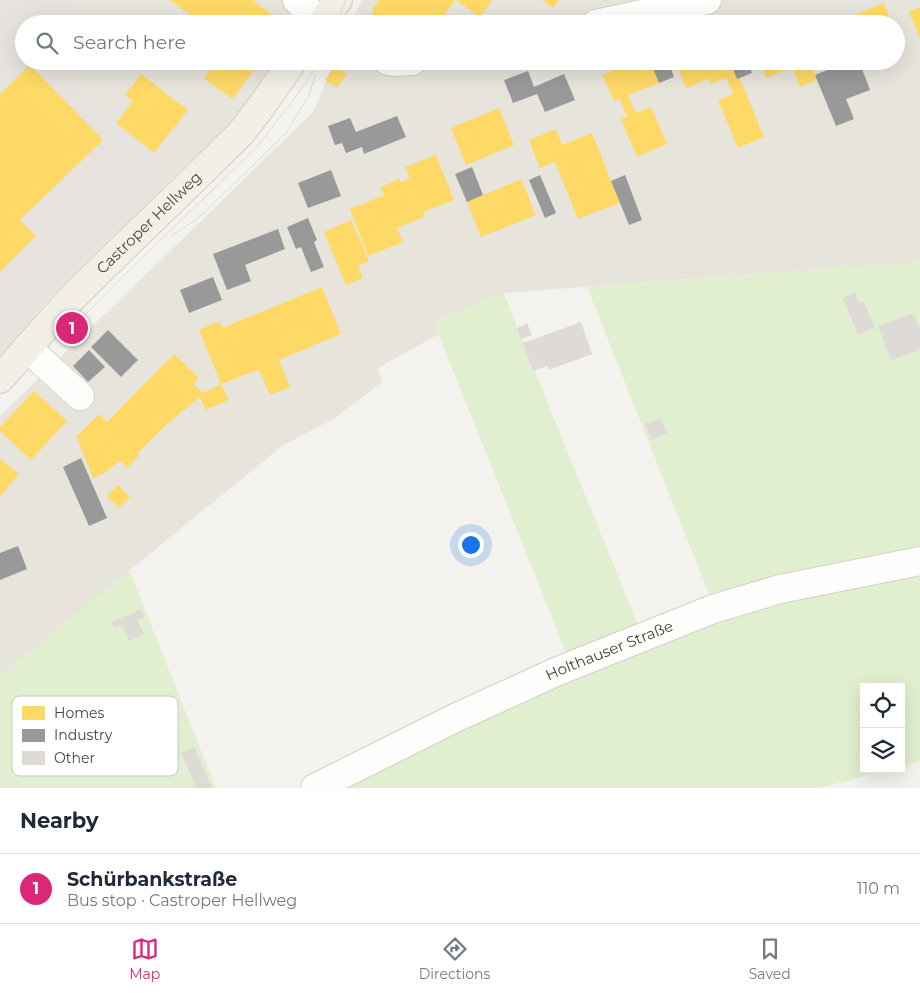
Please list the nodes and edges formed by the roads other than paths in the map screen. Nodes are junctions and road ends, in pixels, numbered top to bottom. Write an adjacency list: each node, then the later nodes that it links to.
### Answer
1 (297, 0): 4 (street)
2 (338, 0): 5 (main road)
3 (707, 0): 6 (street)
4 (313, 15)
5 (328, 15)
6 (638, 15)
7 (288, 70): 8 (main road, Castroper Hellweg)
8 (27, 348): 9 (main road, Castroper Hellweg); 10 (street)
9 (0, 379)
10 (80, 396)
11 (920, 561): 12 (street, Holthauser Straße)
12 (315, 788)

